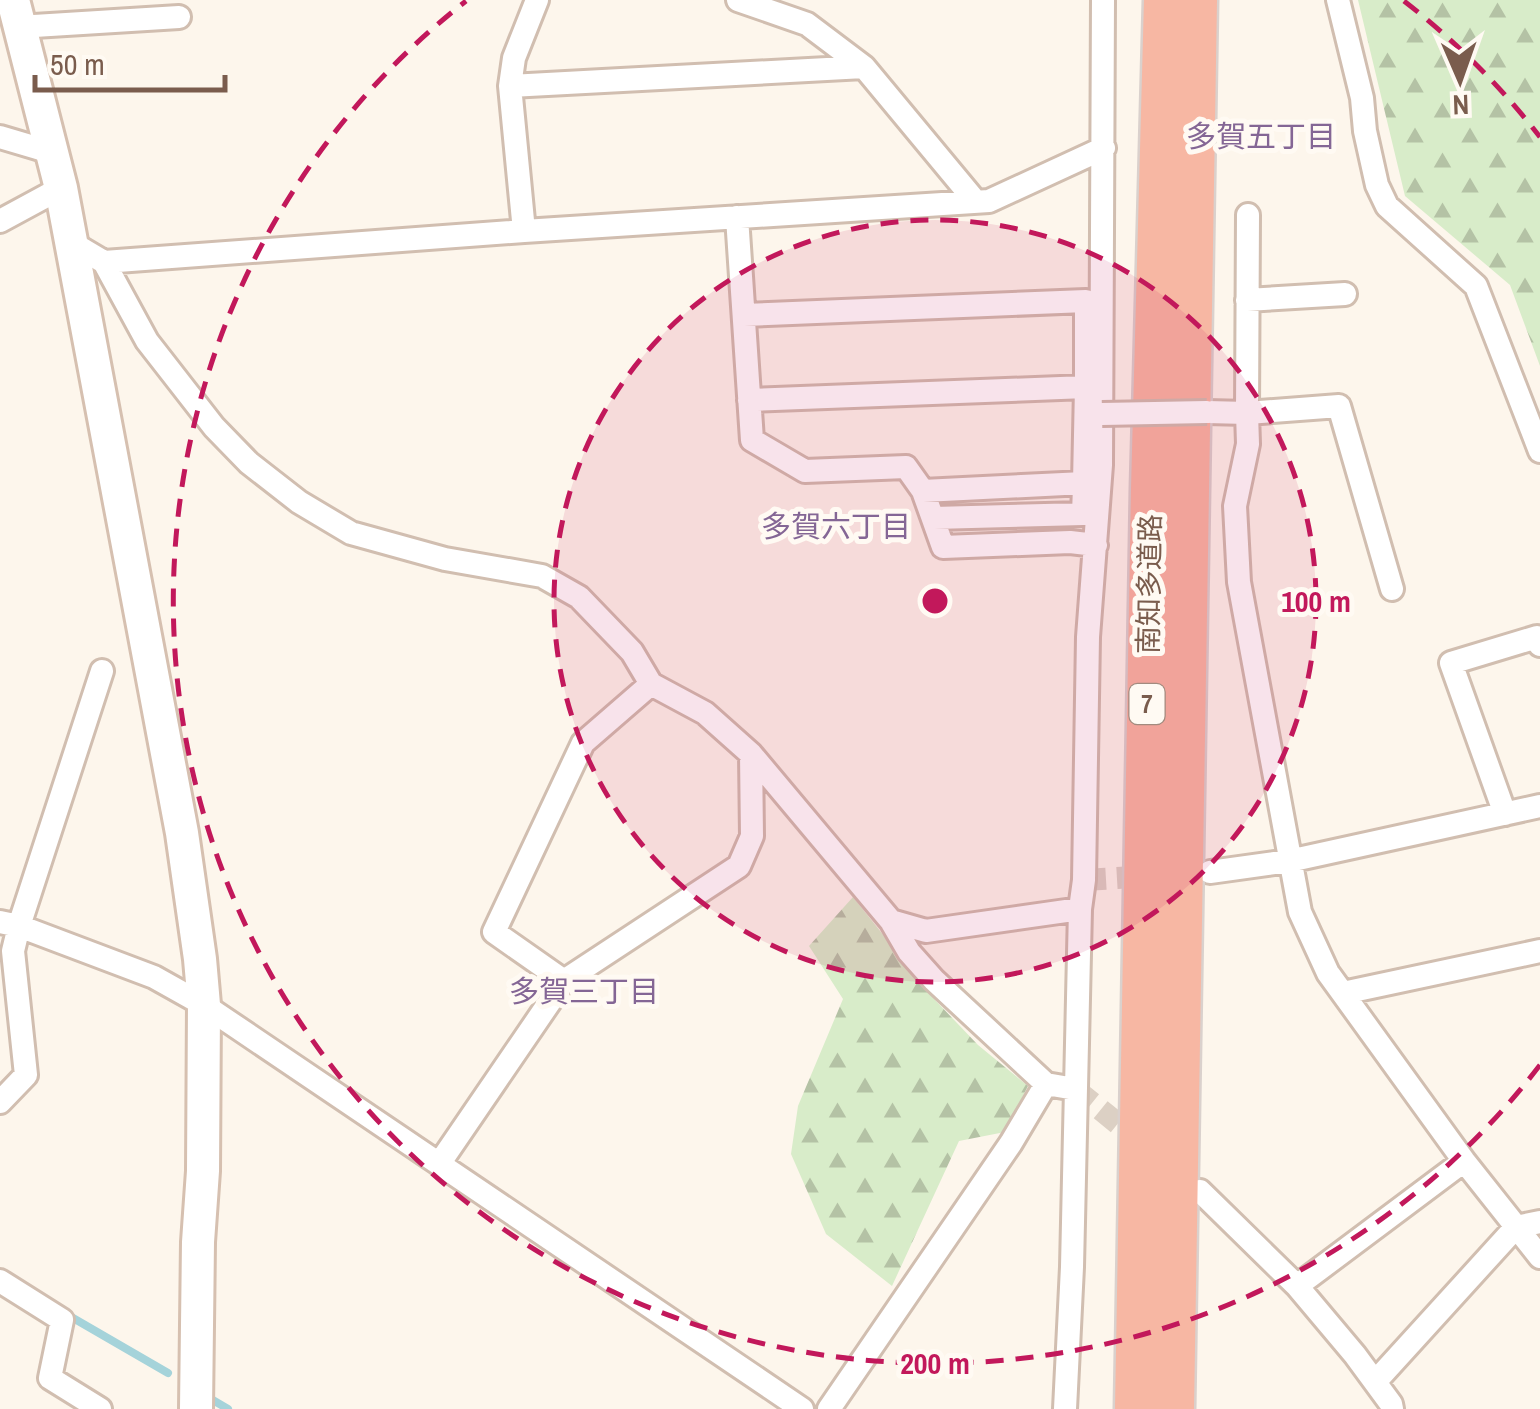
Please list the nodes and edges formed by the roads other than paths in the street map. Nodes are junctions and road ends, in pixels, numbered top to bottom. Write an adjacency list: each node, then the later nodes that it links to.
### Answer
1 (537, 0): 10 (street)
2 (738, 0): 9 (street)
3 (1103, 0): 12 (street)
4 (1164, 0): 67 (highway, 南知多道路 / 7)
5 (1198, 0): 68 (highway, 南知多道路 / 7)
6 (1338, 0): 29 (street)
7 (16, 14): 8 (street); 13 (street)
8 (179, 17)
9 (864, 67): 10 (street); 15 (street)
10 (510, 86): 19 (street)
11 (0, 137): 13 (street)
12 (1104, 148): 15 (street); 28 (street)
13 (54, 153): 14 (street)
14 (61, 188): 18 (street); 20 (street)
15 (976, 202): 17 (street)
16 (1248, 216): 23 (street)
17 (737, 217): 19 (street); 24 (street)
18 (0, 221)
19 (524, 230): 21 (street)
20 (72, 243): 21 (street); 49 (street)
21 (104, 262): 37 (street)
22 (1345, 294): 23 (street)
23 (1248, 300): 27 (street)
24 (744, 316): 25 (street); 26 (street)
25 (1086, 387): 26 (street); 30 (street)
26 (749, 400): 31 (street)
27 (1247, 413): 28 (street, bridge); 34 (street); 41 (street)
28 (1102, 414): 33 (street)
29 (1540, 452)
30 (1084, 483): 31 (street); 32 (street)
31 (923, 492): 32 (street)
32 (934, 518): 33 (street)
33 (1096, 544): 43 (street)
34 (1392, 589)
35 (1540, 645): 40 (street)
36 (102, 671): 45 (street)
37 (651, 684): 38 (street); 47 (street)
38 (751, 754): 44 (street); 47 (street)
39 (1540, 806): 40 (street)
40 (1504, 814): 41 (street)
41 (1289, 861): 42 (street); 48 (street)
42 (1210, 872)
43 (1080, 909): 44 (street); 51 (street)
44 (891, 921): 50 (street)
45 (9, 924): 49 (street); 52 (street)
46 (1540, 951): 48 (street)
47 (564, 981): 54 (street)
48 (1344, 993): 53 (street)
49 (204, 1005): 54 (street); 63 (street)
50 (1046, 1084): 51 (street); 65 (street)
51 (1075, 1089): 66 (street)
52 (0, 1102)
53 (1464, 1161): 57 (street); 59 (street)
54 (439, 1164): 64 (street)
55 (1200, 1191): 59 (street)
56 (1540, 1222): 57 (street)
57 (1516, 1227): 58 (street); 61 (street)
58 (1540, 1257)
59 (1297, 1286): 61 (street)
60 (3, 1288): 62 (street)
61 (1375, 1382): 69 (street)
62 (100, 1409)
63 (196, 1409)
64 (802, 1409)
65 (829, 1409)
66 (1065, 1409)
67 (1135, 1409)
68 (1174, 1409)
69 (1392, 1409)

